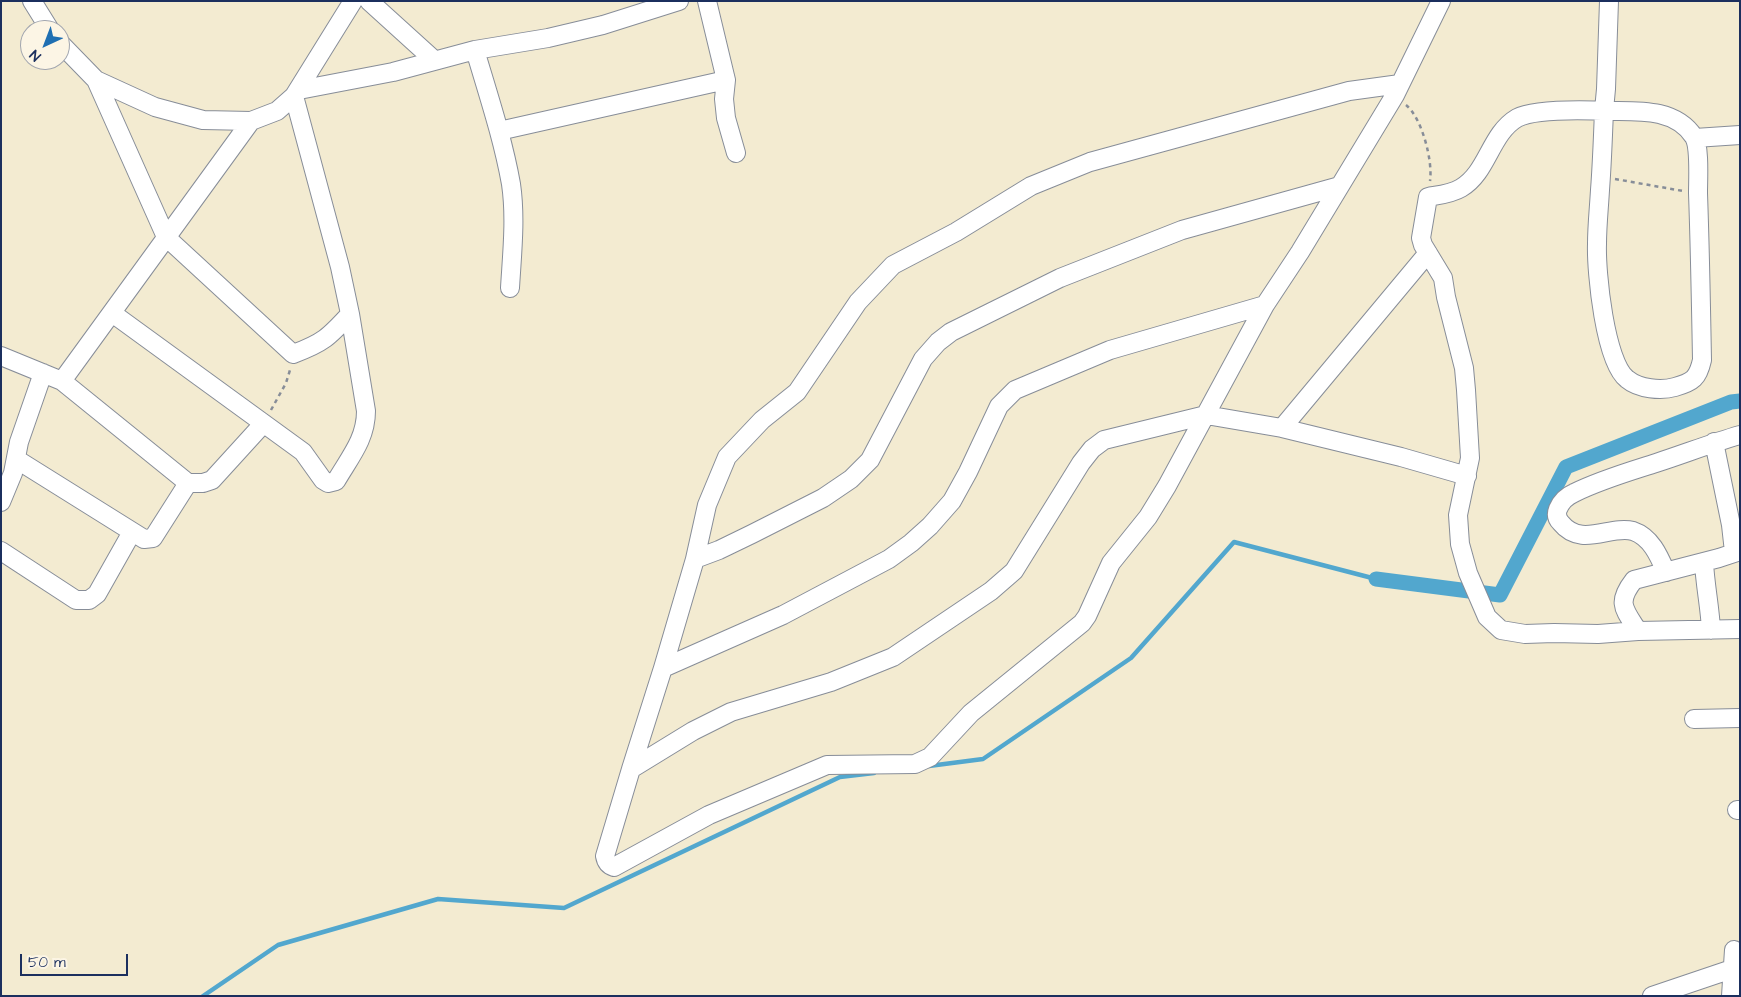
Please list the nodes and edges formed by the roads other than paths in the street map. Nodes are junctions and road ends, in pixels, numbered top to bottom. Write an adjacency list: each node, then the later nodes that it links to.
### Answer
1 (32, 1): 8 (street)
2 (353, 1): 15 (street)
3 (368, 1): 11 (street)
4 (679, 1): 9 (street)
5 (707, 1): 13 (street)
6 (1441, 1): 14 (street)
7 (1609, 1): 16 (street)
8 (44, 20)
9 (475, 50): 11 (street); 18 (street)
10 (70, 53): 12 (street)
11 (434, 60): 15 (street)
12 (96, 80): 17 (street); 23 (street)
13 (726, 80): 18 (street); 21 (street)
14 (1397, 90): 22 (street); 44 (street)
15 (296, 93): 17 (street); 28 (street)
16 (1604, 110): 20 (street); 20 (street); 24 (street)
17 (251, 121): 23 (street)
18 (499, 131): 25 (street)
19 (1740, 135): 20 (street)
20 (1695, 138)
21 (736, 153)
22 (1340, 186): 26 (street); 44 (street)
23 (166, 237): 27 (street); 28 (street)
24 (1428, 253): 34 (street); 38 (street)
25 (510, 288)
26 (1265, 305): 32 (street); 50 (street)
27 (112, 312): 31 (street); 33 (street)
28 (350, 314): 33 (street)
29 (1, 356): 30 (street)
30 (42, 373): 31 (street); 37 (street)
31 (62, 381): 39 (street)
32 (1206, 414): 34 (street); 53 (street); 53 (street)
33 (263, 424): 39 (street)
34 (1282, 428): 38 (street)
35 (1740, 435): 36 (street)
36 (1714, 442): 43 (street); 46 (street)
37 (16, 459): 40 (street); 41 (street)
38 (1467, 476): 49 (street)
39 (188, 483): 41 (street)
40 (1, 502)
41 (132, 532): 42 (street)
42 (1, 551)
43 (1737, 551): 45 (street)
44 (694, 558): 50 (street)
45 (1704, 562): 46 (street); 48 (street)
46 (1666, 572): 49 (street)
47 (1740, 629): 48 (street)
48 (1711, 630): 49 (street)
49 (1638, 631)
50 (663, 668): 53 (street)
51 (1740, 718): 52 (street)
52 (1694, 719)
53 (631, 769)
54 (1734, 950): 55 (street)
55 (1732, 969): 56 (street); 57 (street)
56 (1652, 996)
57 (1731, 996)

